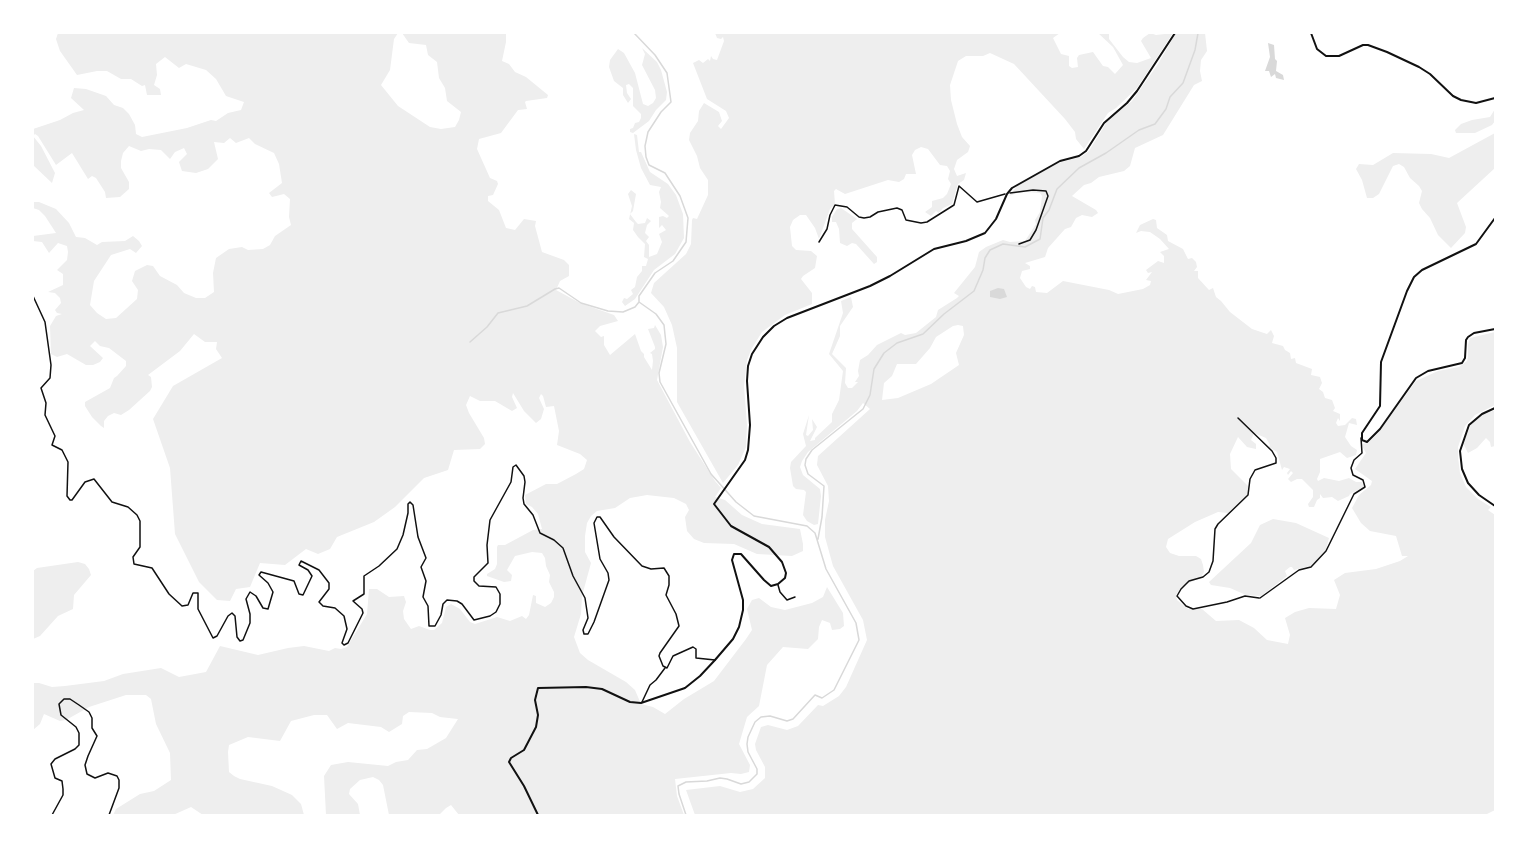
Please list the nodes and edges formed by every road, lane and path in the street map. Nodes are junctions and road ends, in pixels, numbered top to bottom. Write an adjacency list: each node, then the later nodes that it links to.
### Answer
1 (1175, 33): 4 (main road)
2 (1311, 33): 3 (main road)
3 (1495, 98)
4 (1007, 194): 6 (street); 7 (street); 14 (main road)
5 (1495, 218): 12 (main road)
6 (819, 242)
7 (1019, 244)
8 (33, 296): 17 (street)
9 (1495, 329): 12 (main road)
10 (1495, 408): 13 (main road)
11 (1238, 418): 12 (street)
12 (1361, 438)
13 (1495, 506)
14 (778, 584): 15 (street); 16 (main road)
15 (795, 597)
16 (715, 660): 17 (street); 18 (main road)
17 (665, 668): 18 (street)
18 (641, 703): 21 (main road)
19 (52, 815): 20 (street)
20 (109, 815)
21 (538, 815)

